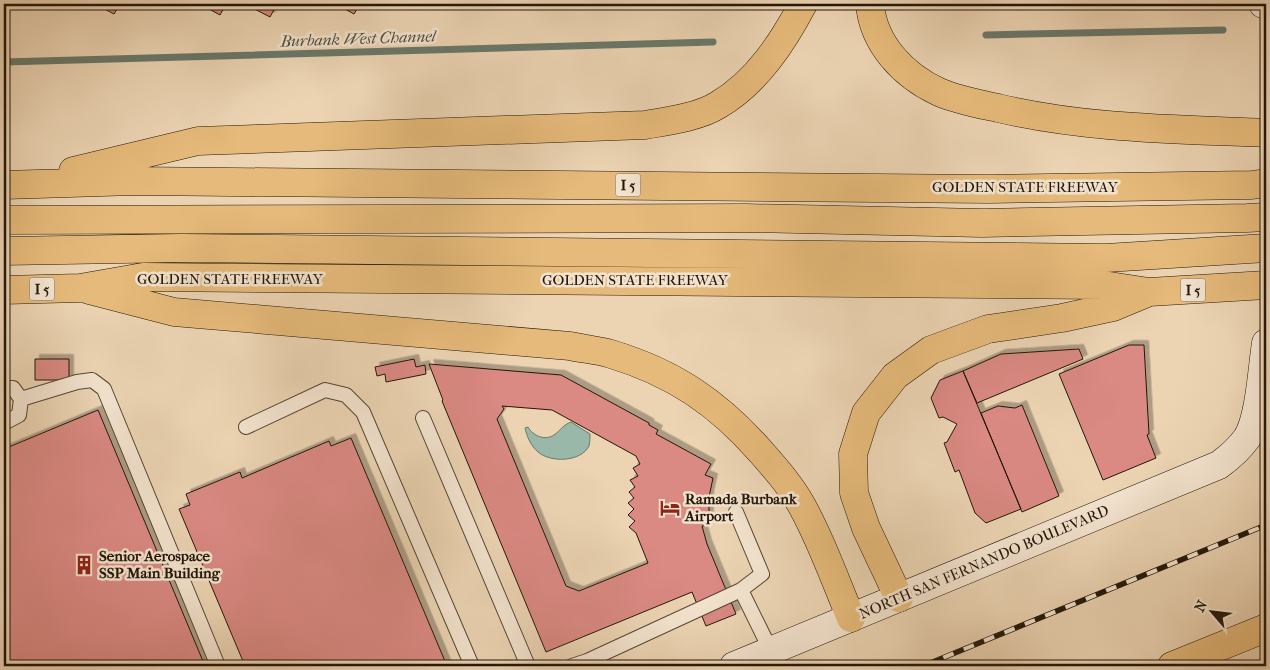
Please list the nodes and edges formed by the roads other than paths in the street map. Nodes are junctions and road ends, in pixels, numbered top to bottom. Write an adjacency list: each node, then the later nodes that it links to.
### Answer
1 (803, 4): 5 (main road)
2 (870, 4): 3 (main road)
3 (1255, 132)
4 (1259, 184): 5 (main road, GOLDEN STATE FREEWAY / I 5)
5 (10, 185)
6 (1257, 218): 7 (main road)
7 (4, 220)
8 (1255, 249): 9 (main road)
9 (4, 251)
10 (1266, 285): 13 (main road, GOLDEN STATE FREEWAY / I 5)
11 (80, 288): 12 (main road, GOLDEN STATE FREEWAY / I 5); 13 (main road, GOLDEN STATE FREEWAY / I 5); 23 (main road)
12 (4, 290)
13 (1149, 292): 22 (main road)
14 (1266, 343): 22 (main road, NORTH SAN FERNANDO BOULEVARD)
15 (4, 388): 16 (lane)
16 (21, 399): 18 (lane); 27 (lane)
17 (423, 418): 29 (lane)
18 (4, 423)
19 (246, 427): 28 (lane)
20 (736, 512): 21 (lane)
21 (741, 590): 25 (lane); 26 (lane)
22 (899, 598): 23 (main road, NORTH SAN FERNANDO BOULEVARD)
23 (851, 618): 25 (main road, NORTH SAN FERNANDO BOULEVARD)
24 (1266, 628): 32 (main road)
25 (771, 651): 31 (main road, NORTH SAN FERNANDO BOULEVARD)
26 (589, 664): 30 (lane)
27 (218, 666)
28 (472, 666)
29 (528, 666)
30 (572, 666)
31 (734, 666)
32 (1172, 666)

